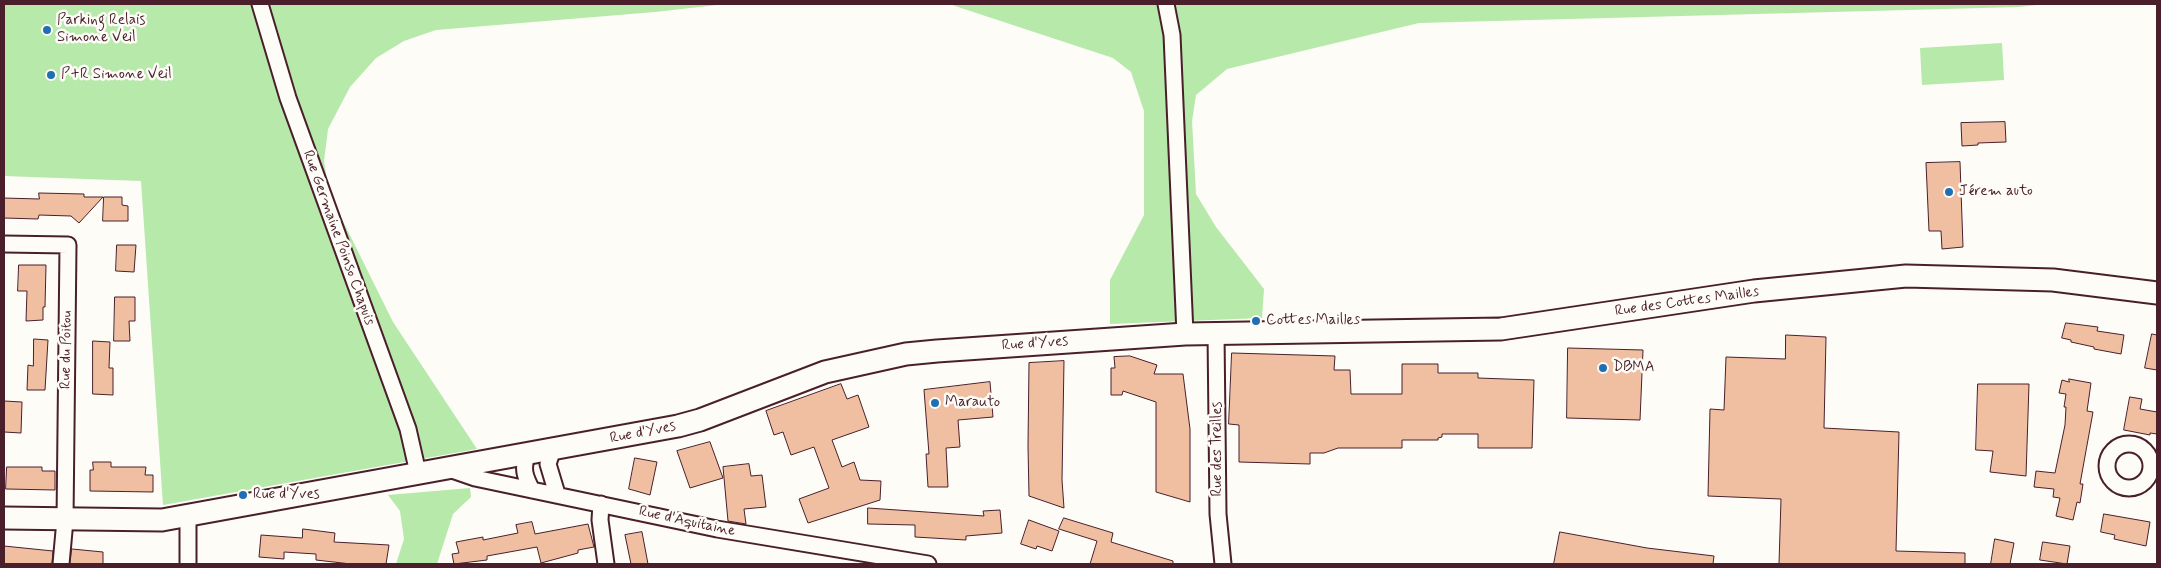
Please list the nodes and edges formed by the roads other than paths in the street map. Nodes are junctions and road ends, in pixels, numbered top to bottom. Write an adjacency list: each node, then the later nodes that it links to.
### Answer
1 (260, 4): 12 (street, Rue Germaine Poinso Chapuis)
2 (1166, 4): 4 (street)
3 (1177, 4): 4 (street)
4 (1172, 35): 8 (street)
5 (4, 244): 18 (street, Rue du Poitou)
6 (2157, 293): 7 (street, Rue des Cottes Mailles)
7 (1216, 333): 8 (street, Rue d'Yves); 24 (street, Rue des Treilles)
8 (1185, 334): 9 (street, Rue d'Yves)
9 (553, 450): 10 (street, Rue d'Yves); 14 (street)
10 (527, 454): 11 (street, Rue d'Yves); 13 (street)
11 (449, 468): 12 (street, Rue d'Yves); 13 (street, Rue d'Aquitaine)
12 (418, 472): 16 (street, Rue d'Yves)
13 (532, 490): 14 (street, Rue d'Aquitaine)
14 (557, 494): 15 (street, Rue d'Aquitaine)
15 (601, 504): 19 (street, Rue d'Aquitaine); 22 (street)
16 (188, 516): 18 (street, Rue d'Yves); 21 (street)
17 (4, 518): 18 (street, Rue d'Yves)
18 (65, 520): 20 (street)
19 (883, 561): 23 (street, Rue d'Aquitaine)
20 (61, 564)
21 (188, 564)
22 (606, 564)
23 (928, 564)
24 (1223, 564)

